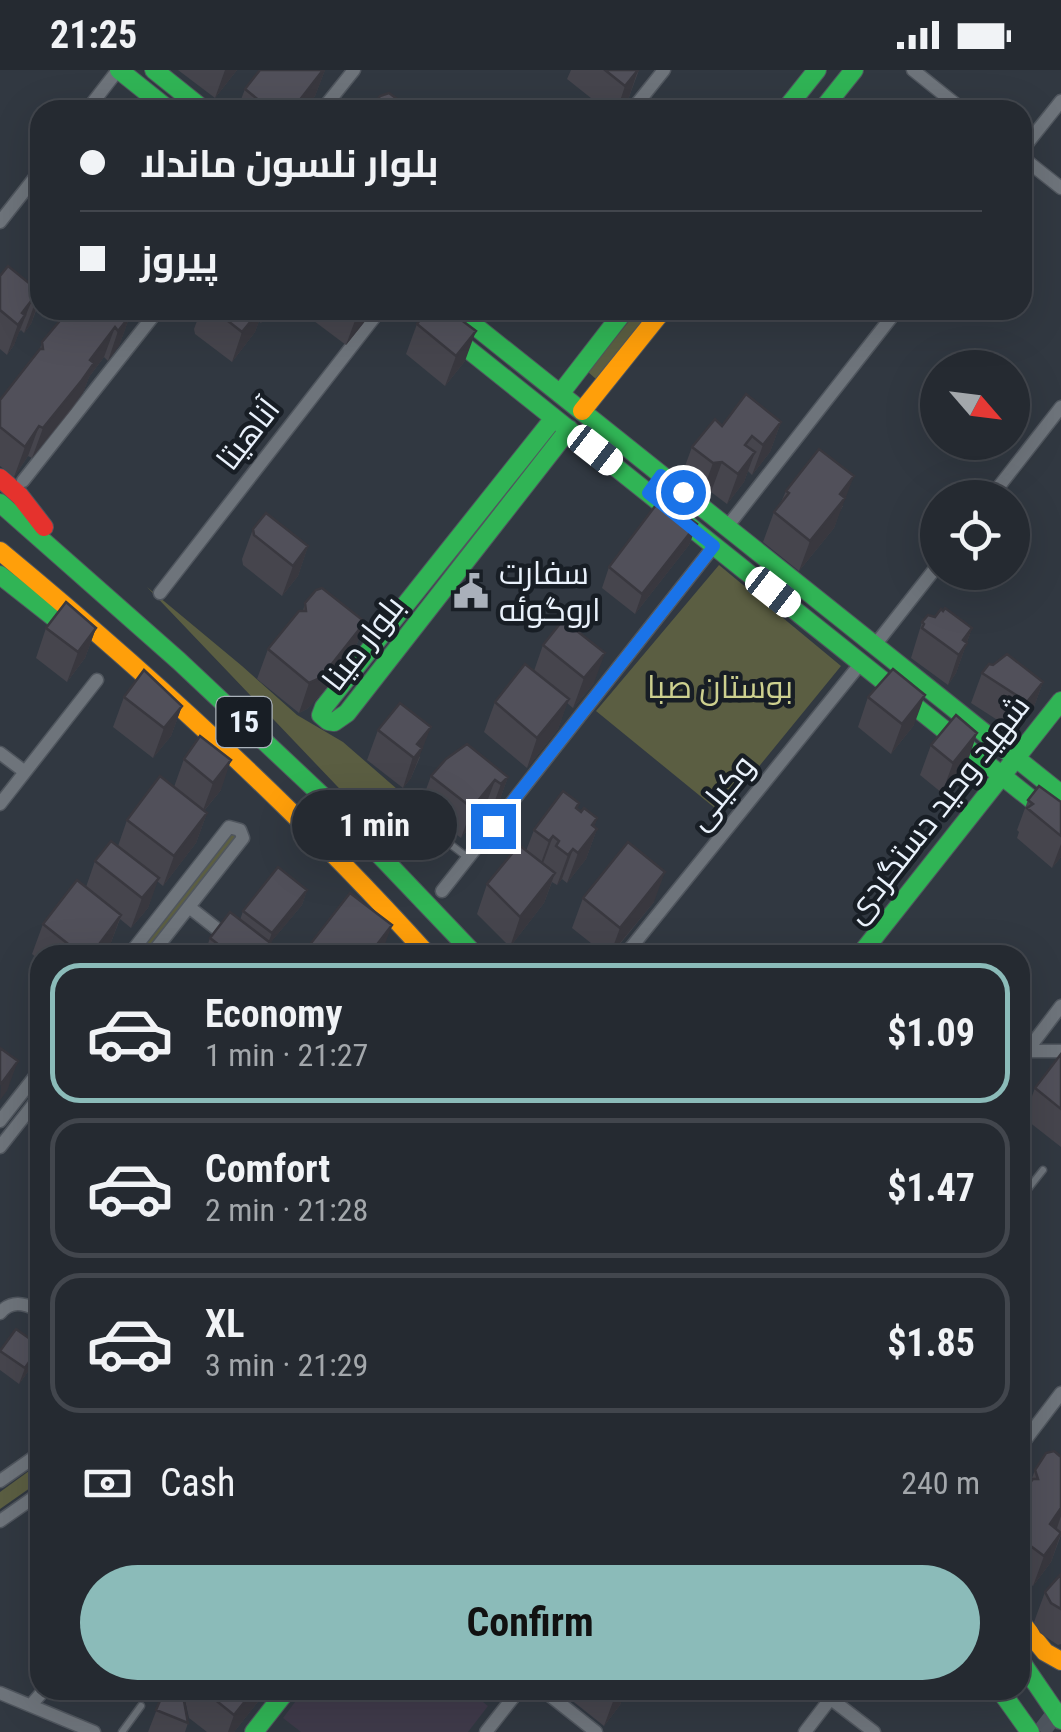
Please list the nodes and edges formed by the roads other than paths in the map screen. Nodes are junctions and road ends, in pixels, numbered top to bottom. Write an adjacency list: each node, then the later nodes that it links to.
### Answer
1 (118, 70): 8 (street); 9 (main road)
2 (154, 70): 10 (main road)
3 (354, 70): 11 (street)
4 (664, 70): 12 (street)
5 (817, 70): 13 (main road)
6 (854, 70): 14 (main road)
7 (913, 70): 15 (street)
8 (95, 100)
9 (156, 100)
10 (192, 100)
11 (330, 100)
12 (640, 100)
13 (793, 100)
14 (830, 100)
15 (950, 100)
16 (1061, 101): 17 (street)
17 (1032, 140)
18 (1032, 163): 20 (street)
19 (30, 184): 21 (street)
20 (1061, 188)
21 (0, 222)
22 (150, 320): 39 (street)
23 (372, 320): 48 (street, آناهیتا)
24 (431, 320): 34 (main road)
25 (473, 320): 31 (main road)
26 (618, 320): 29 (main road)
27 (655, 320): 30 (main road)
28 (889, 320): 42 (street)
29 (579, 368): 30 (main road); 31 (main road)
30 (601, 387): 33 (main road)
31 (560, 394): 33 (main road)
32 (1061, 407): 38 (street)
33 (582, 411): 36 (main road)
34 (561, 424): 35 (main road, بلوار مینا); 40 (main road)
35 (548, 440): 35 (main road, بلوار مینا)
36 (661, 475): 40 (main road); 42 (main road)
37 (0, 478): 45 (main road)
38 (1004, 480)
39 (23, 481)
40 (648, 493): 43 (main road)
41 (0, 503): 45 (main road, 15)
42 (727, 527): 49 (main road)
43 (714, 546): 50 (main road); 62 (street)
44 (0, 552): 52 (main road, 15)
45 (69, 562): 69 (main road, 15)
46 (0, 575): 52 (main road)
47 (920, 588): 49 (street)
48 (160, 592)
49 (875, 645): 55 (main road)
50 (861, 663): 57 (main road); 70 (street, وكيلی)
51 (98, 680): 56 (street)
52 (158, 687): 68 (main road, 15)
53 (1061, 701): 55 (main road, شهید وحید دستگردی)
54 (0, 753): 56 (street)
55 (1016, 758): 57 (main road, شهید وحید دستگردی); 58 (main road)
56 (24, 772): 59 (street)
57 (1002, 776): 61 (main road); 71 (main road, شهید وحید دستگردی)
58 (1061, 794)
59 (0, 804)
60 (408, 812): 62 (lane)
61 (1061, 823)
62 (468, 858): 63 (street)
63 (442, 891)
64 (188, 907): 65 (street); 66 (street); 67 (street)
65 (138, 945)
66 (158, 945)
67 (237, 945)
68 (419, 945)
69 (465, 945)
70 (633, 945)
71 (868, 945)
72 (1061, 1006): 73 (street)
73 (1030, 1047)
74 (1061, 1051): 75 (street)
75 (1030, 1054)
76 (30, 1083): 78 (street)
77 (30, 1109): 79 (street)
78 (0, 1121)
79 (0, 1147)
80 (1043, 1170): 81 (lane)
81 (1030, 1186)
82 (30, 1306): 83 (street)
83 (0, 1314)
84 (1061, 1393): 85 (street)
85 (1030, 1435)
86 (30, 1460): 87 (street)
87 (0, 1481)
88 (30, 1500): 89 (street)
89 (0, 1521)
90 (1030, 1634): 91 (main road)
91 (1061, 1661)
92 (1030, 1675): 103 (main road)
93 (0, 1693): 101 (street)
94 (36, 1700): 101 (street)
95 (279, 1700): 106 (main road)
96 (511, 1700): 107 (street)
97 (555, 1700): 108 (street)
98 (829, 1700): 109 (street)
99 (840, 1700): 110 (street)
100 (1007, 1700): 111 (main road)
101 (32, 1705): 104 (street)
102 (142, 1706): 105 (lane)
103 (1061, 1720)
104 (94, 1732)
105 (122, 1732)
106 (254, 1732)
107 (486, 1732)
108 (596, 1732)
109 (805, 1732)
110 (874, 1732)
111 (1030, 1732)

